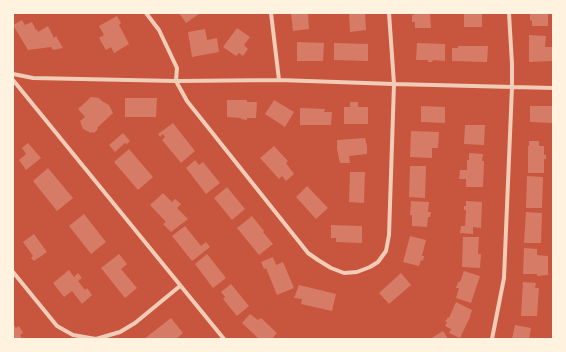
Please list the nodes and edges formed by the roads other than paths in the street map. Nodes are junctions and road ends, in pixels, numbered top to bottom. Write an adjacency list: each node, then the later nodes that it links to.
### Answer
1 (146, 13): 8 (street)
2 (271, 13): 7 (street)
3 (389, 13): 9 (street)
4 (509, 13): 10 (street)
5 (13, 74): 8 (street)
6 (13, 80): 13 (street)
7 (279, 80): 8 (street); 9 (street)
8 (176, 81): 9 (street)
9 (394, 84): 10 (street)
10 (512, 87): 11 (street); 15 (street)
11 (553, 88)
12 (13, 272): 13 (street)
13 (180, 286): 14 (street)
14 (224, 339)
15 (492, 339)

